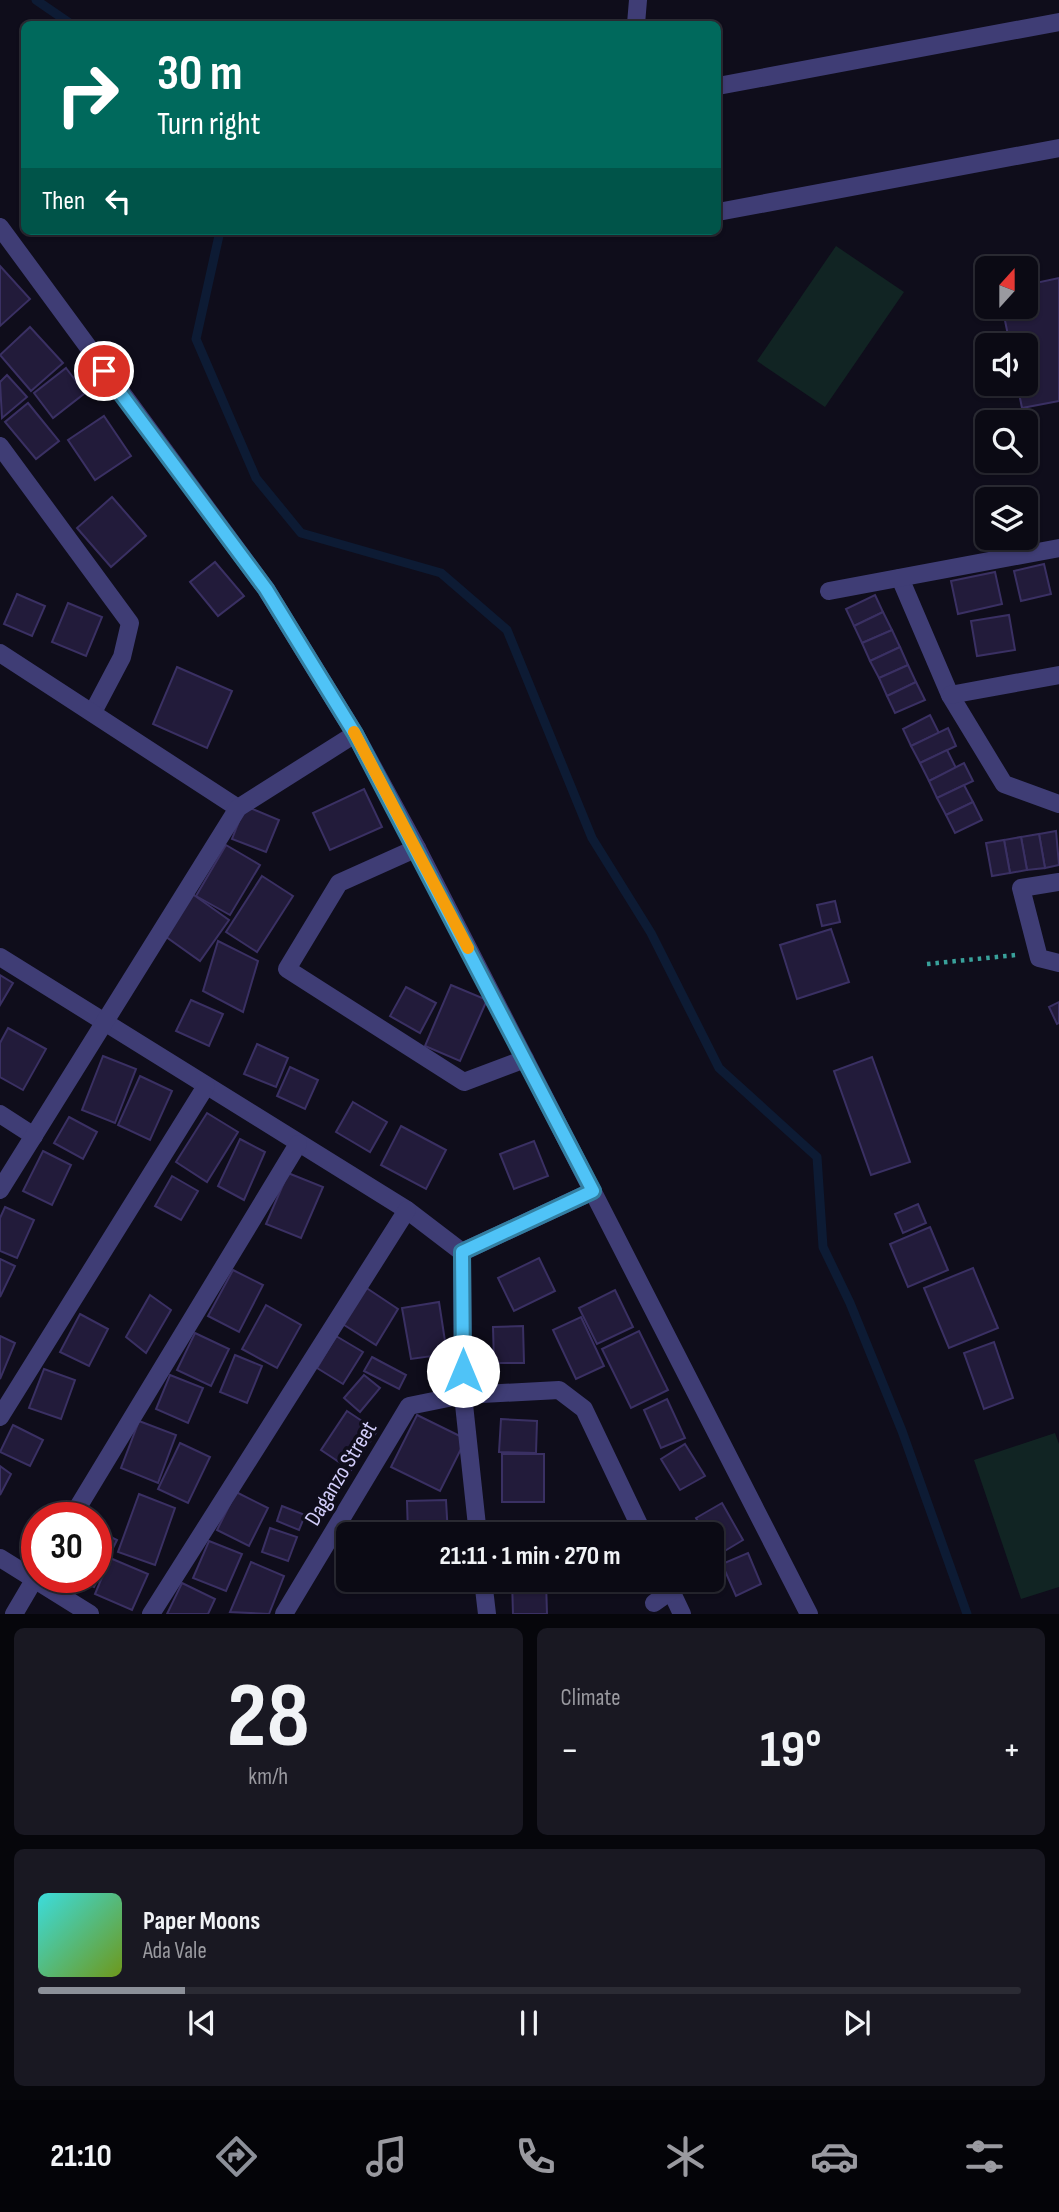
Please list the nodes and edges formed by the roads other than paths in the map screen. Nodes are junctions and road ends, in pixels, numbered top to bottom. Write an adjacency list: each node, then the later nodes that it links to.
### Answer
1 (638, 0): 2 (street)
2 (636, 21)
3 (1059, 22): 4 (street)
4 (721, 85)
5 (1059, 148): 6 (street)
6 (721, 211)
7 (3, 238): 16 (street)
8 (0, 446): 15 (street)
9 (1059, 548): 10 (street)
10 (900, 578): 11 (street); 14 (street)
11 (829, 591)
12 (0, 653): 15 (street)
13 (1059, 675): 14 (street)
14 (950, 695): 17 (street)
15 (93, 712): 18 (street)
16 (355, 734): 18 (street); 19 (street)
17 (1059, 804)
18 (238, 808): 23 (street)
19 (417, 848): 24 (street); 24 (street)
20 (1059, 882): 22 (street)
21 (0, 957): 23 (street)
22 (1059, 963)
23 (104, 1023): 25 (street); 27 (street)
24 (525, 1059): 30 (street)
25 (206, 1086): 28 (street); 34 (street)
26 (0, 1114): 27 (street)
27 (34, 1136): 29 (street)
28 (298, 1144): 31 (street); 35 (street)
29 (0, 1190)
30 (593, 1191): 32 (street); 52 (street)
31 (407, 1210): 32 (street); 48 (street)
32 (462, 1252): 33 (street)
33 (463, 1395): 36 (street); 37 (street, Daganzo Street); 49 (street, Daganzo Street)
34 (0, 1417)
35 (81, 1502)
36 (477, 1522)
37 (638, 1522)
38 (0, 1558): 39 (street)
39 (21, 1569)
40 (484, 1592): 50 (street)
41 (664, 1592): 45 (street)
42 (672, 1592): 51 (street)
43 (26, 1593): 46 (street)
44 (59, 1593): 47 (street)
45 (654, 1603)
46 (14, 1614)
47 (90, 1614)
48 (151, 1614)
49 (284, 1614)
50 (487, 1614)
51 (682, 1614)
52 (809, 1614)

